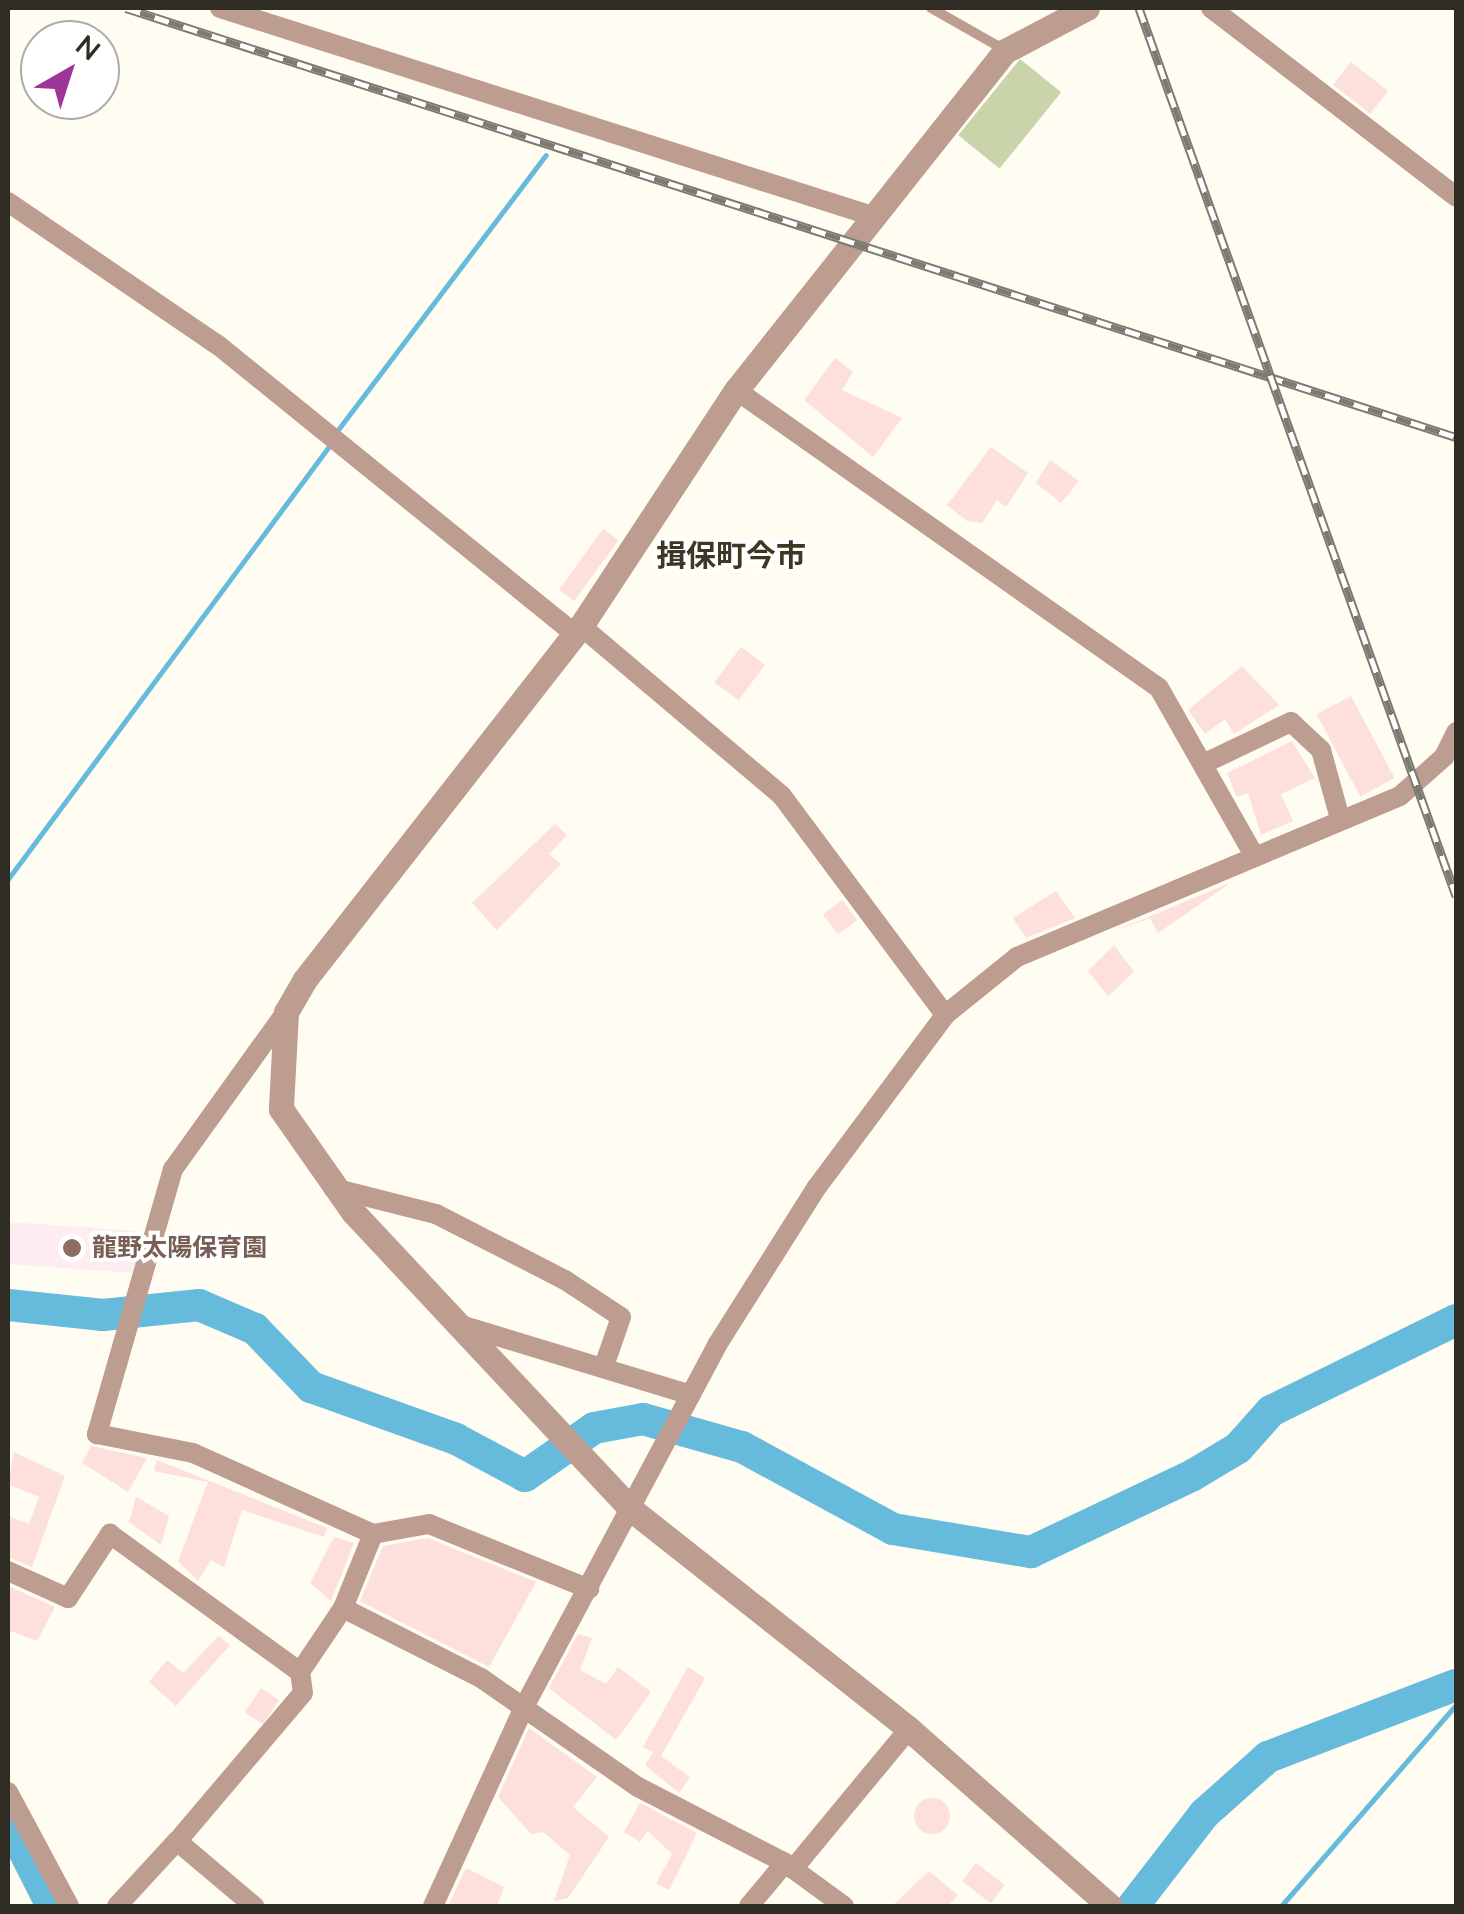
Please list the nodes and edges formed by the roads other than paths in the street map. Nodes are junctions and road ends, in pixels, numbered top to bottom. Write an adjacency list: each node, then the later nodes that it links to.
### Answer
1 (220, 8): 8 (street)
2 (930, 8): 5 (lane)
3 (1086, 8): 5 (street)
4 (1211, 8): 6 (street)
5 (1006, 51): 8 (street)
6 (1456, 197)
7 (8, 202): 10 (street)
8 (872, 216): 9 (street)
9 (736, 390): 10 (street); 12 (street)
10 (578, 630): 15 (street); 16 (street)
11 (1456, 732): 13 (street)
12 (1207, 762): 13 (street); 14 (street)
13 (1338, 814): 14 (street)
14 (1252, 852): 16 (street)
15 (286, 1012): 17 (street); 22 (street)
16 (946, 1015): 20 (street)
17 (334, 1188): 18 (street); 19 (street)
18 (464, 1326): 19 (street); 21 (street)
19 (604, 1366): 20 (street)
20 (691, 1395): 21 (street)
21 (632, 1510): 24 (street); 28 (street)
22 (373, 1534): 24 (street); 25 (street)
23 (8, 1571): 26 (street)
24 (590, 1589): 27 (street)
25 (343, 1608): 26 (street); 27 (street)
26 (300, 1672): 30 (street)
27 (525, 1704): 31 (street); 35 (street)
28 (909, 1729): 31 (street); 38 (street)
29 (8, 1792): 32 (street)
30 (174, 1845): 33 (street); 34 (street)
31 (789, 1866): 36 (street); 37 (street)
32 (69, 1906)
33 (117, 1906)
34 (254, 1906)
35 (433, 1906)
36 (749, 1906)
37 (844, 1906)
38 (1110, 1906)

